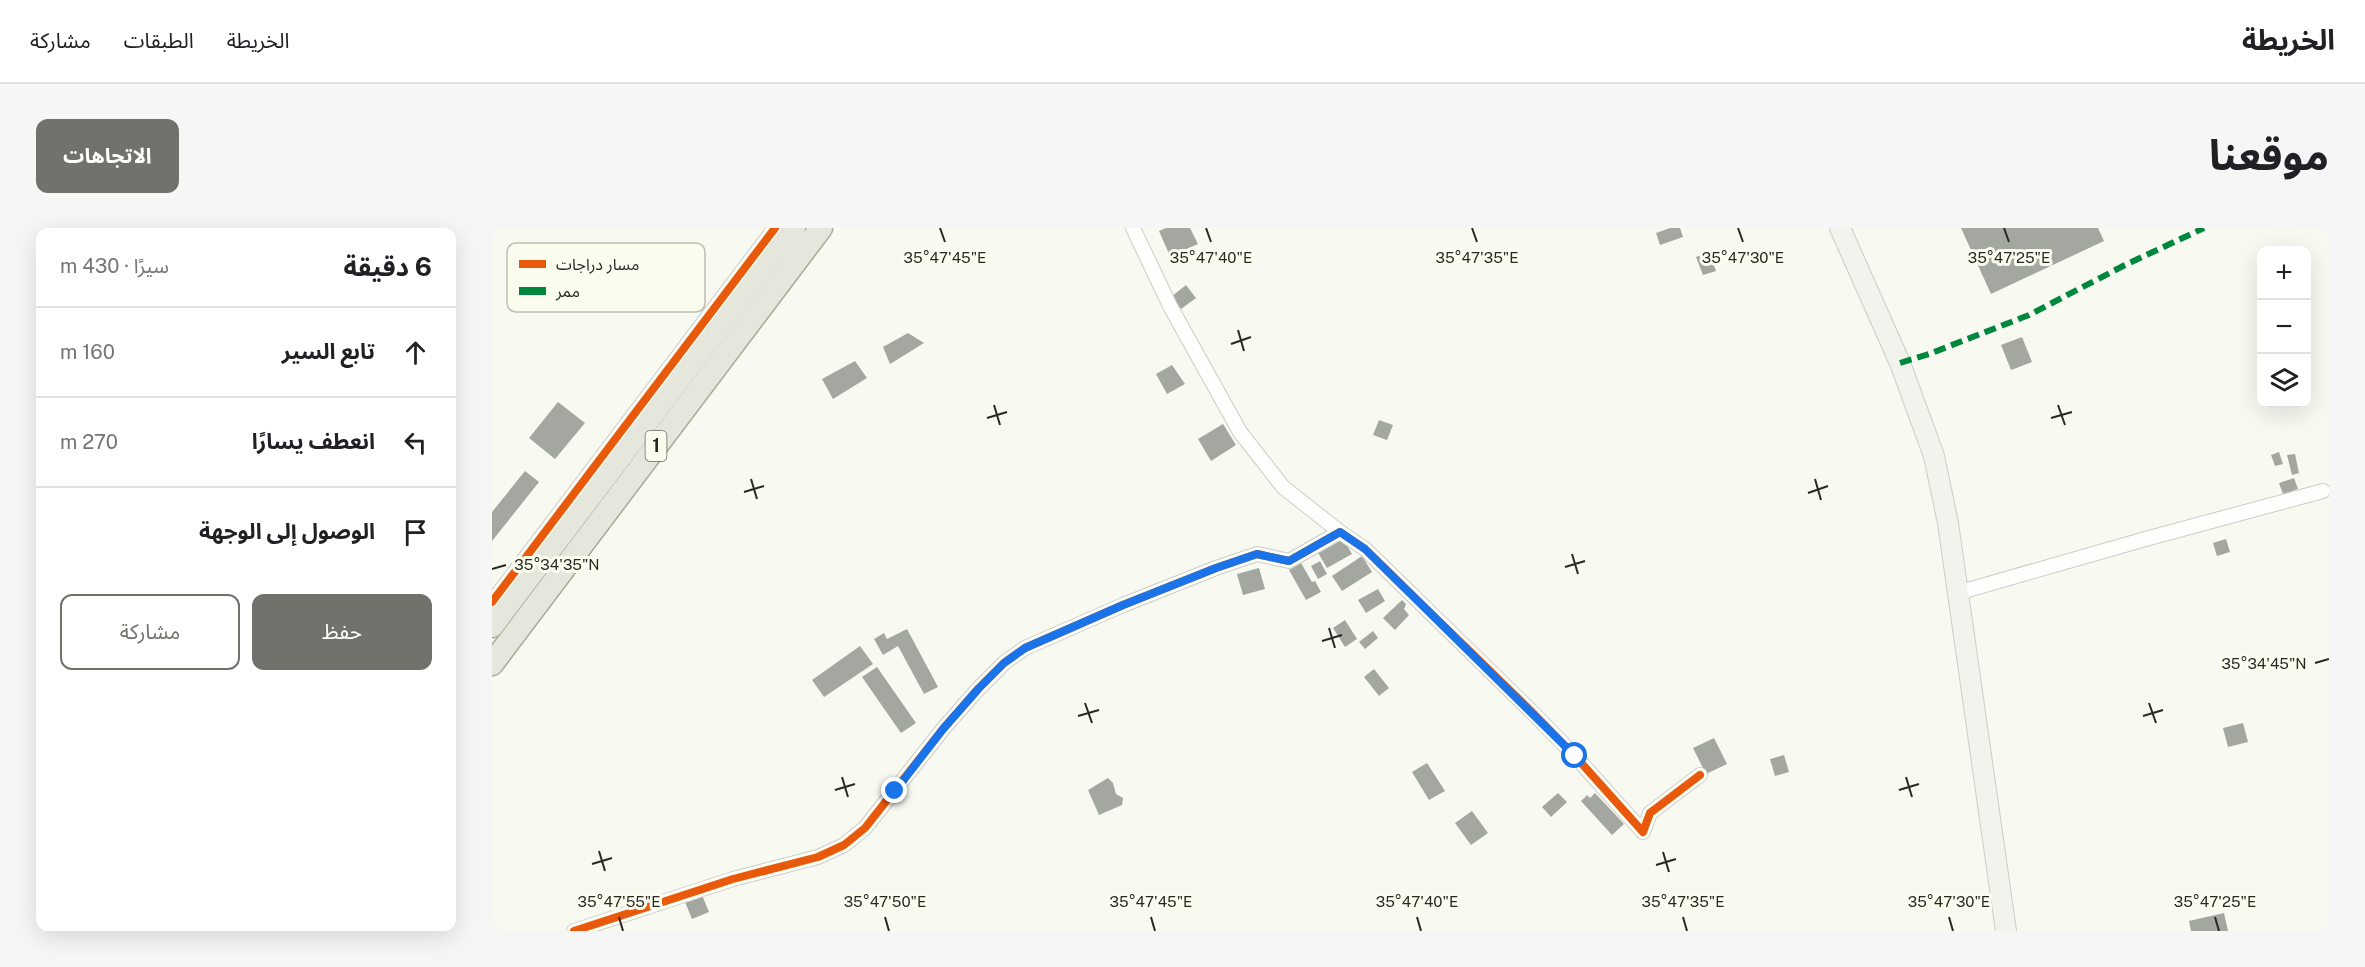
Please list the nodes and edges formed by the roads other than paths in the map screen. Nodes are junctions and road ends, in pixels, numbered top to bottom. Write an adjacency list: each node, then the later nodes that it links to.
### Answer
1 (775, 228): 9 (street)
2 (794, 228): 10 (main road, 1)
3 (821, 228): 11 (main road, 1)
4 (1132, 228): 7 (street)
5 (1840, 228): 8 (main road)
6 (2323, 491): 8 (street)
7 (1340, 532): 12 (street); 13 (street)
8 (1957, 593): 14 (main road)
9 (492, 602)
10 (492, 626)
11 (492, 664)
12 (1700, 775)
13 (574, 931)
14 (2006, 931)

